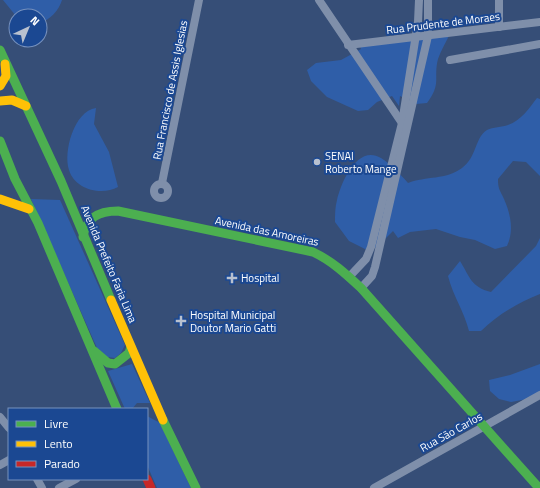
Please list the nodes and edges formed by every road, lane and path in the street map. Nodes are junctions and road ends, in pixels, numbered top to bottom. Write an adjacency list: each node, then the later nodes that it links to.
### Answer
1 (199, 0): 20 (street, Rua Francisco de Assis Iglesias)
2 (318, 0): 11 (street)
3 (419, 0): 8 (street)
4 (428, 0): 9 (street)
5 (499, 0): 7 (street)
6 (540, 22): 7 (street, Rua Prudente de Moraes)
7 (498, 27): 9 (street, Rua Prudente de Moraes)
8 (415, 36): 9 (street, Rua Prudente de Moraes); 11 (street, Rua Prudente de Moraes); 18 (street)
9 (428, 36): 25 (street)
10 (540, 44): 13 (street)
11 (348, 45): 18 (street)
12 (0, 50): 14 (main road, Avenida Prefeito Faria Lima)
13 (450, 60)
14 (5, 61): 15 (main road); 17 (main road, Avenida Prefeito Faria Lima)
15 (0, 86)
16 (0, 101): 17 (main road)
17 (26, 106): 23 (main road, Avenida Prefeito Faria Lima)
18 (402, 123): 24 (street)
19 (0, 141): 22 (main road)
20 (162, 183)
21 (0, 199): 22 (main road)
22 (30, 209): 27 (main road)
23 (83, 237): 24 (main road, Avenida das Amoreiras); 26 (main road, Avenida Prefeito Faria Lima)
24 (348, 276): 25 (main road, Avenida das Amoreiras)
25 (361, 288): 33 (main road, Avenida das Amoreiras)
26 (132, 347): 27 (main road); 32 (main road, Avenida Prefeito Faria Lima)
27 (93, 350): 29 (main road)
28 (540, 395): 33 (street, Rua São Carlos)
29 (117, 408)
30 (148, 410): 32 (main road)
31 (0, 417): 34 (street)
32 (161, 417): 37 (main road, Avenida Prefeito Faria Lima)
33 (485, 426): 38 (street, Rua São Carlos); 39 (main road, Avenida das Amoreiras)
34 (8, 427)
35 (74, 480): 36 (street)
36 (59, 488)
37 (196, 488)
38 (374, 488)
39 (539, 488)

